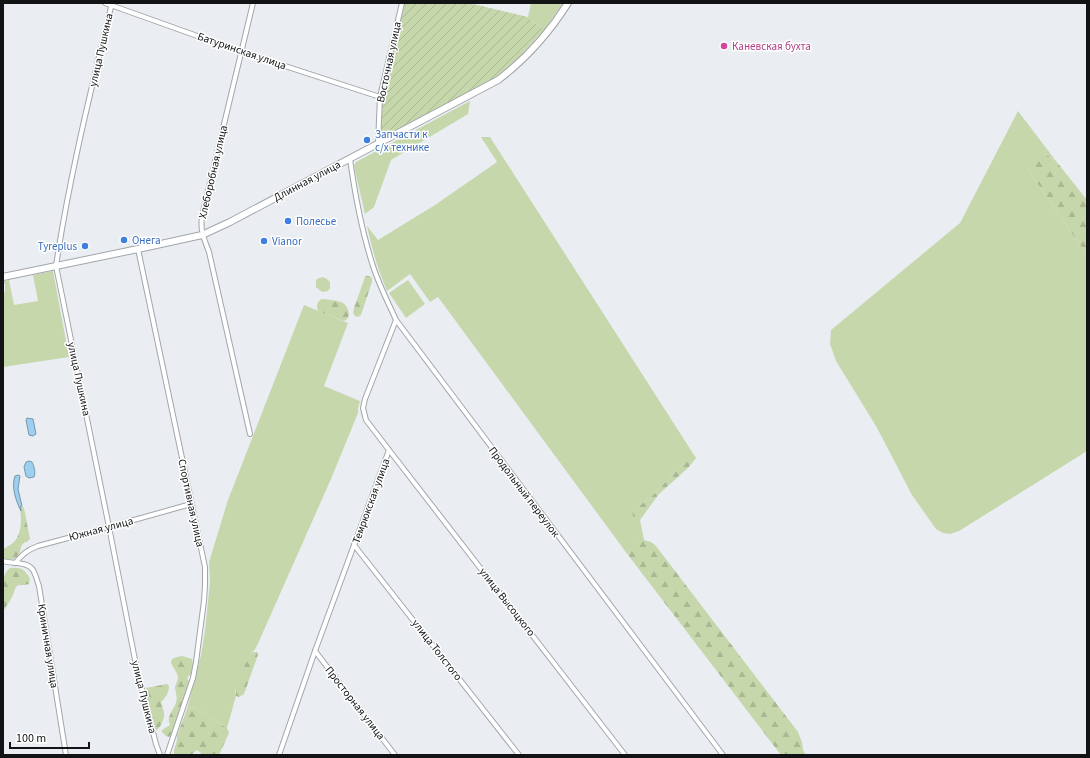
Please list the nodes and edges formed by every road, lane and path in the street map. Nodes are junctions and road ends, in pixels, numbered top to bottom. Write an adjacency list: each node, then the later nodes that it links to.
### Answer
1 (105, 3): 5 (street, Батуринская улица)
2 (253, 3): 6 (street, Хлеборобная улица)
3 (402, 3): 7 (street, Восточная улица)
4 (568, 3): 8 (street, Длинная улица)
5 (112, 4): 6 (street, Батуринская улица); 12 (street, улица Пушкина)
6 (242, 52): 7 (street, Батуринская улица); 10 (street, Хлеборобная улица)
7 (380, 97): 8 (street, Восточная улица)
8 (378, 144): 9 (street, Длинная улица)
9 (350, 159): 10 (street, Длинная улица); 14 (street)
10 (202, 235): 11 (street, Длинная улица); 15 (street, Хлеборобная улица)
11 (138, 250): 12 (street, Длинная улица); 17 (street, Спортивная улица)
12 (56, 266): 13 (street, Длинная улица); 18 (street, улица Пушкина)
13 (3, 277)
14 (396, 320): 16 (street, Темрюкская улица); 30 (street, Продольный переулок)
15 (250, 434)
16 (389, 450): 19 (street, Темрюкская улица); 29 (street, улица Высоцкого)
17 (191, 504): 18 (street, Южная улица); 25 (street, Спортивная улица)
18 (109, 527): 21 (street, Южная улица); 24 (street, улица Пушкина)
19 (354, 546): 22 (street, Темрюкская улица); 28 (street, улица Толстого)
20 (3, 561): 21 (street, Криничная улица)
21 (15, 563): 23 (street, Криничная улица)
22 (314, 651): 26 (street, Темрюкская улица); 27 (street, Просторная улица)
23 (66, 755)
24 (160, 755)
25 (167, 755)
26 (279, 755)
27 (395, 755)
28 (519, 755)
29 (625, 755)
30 (723, 755)

